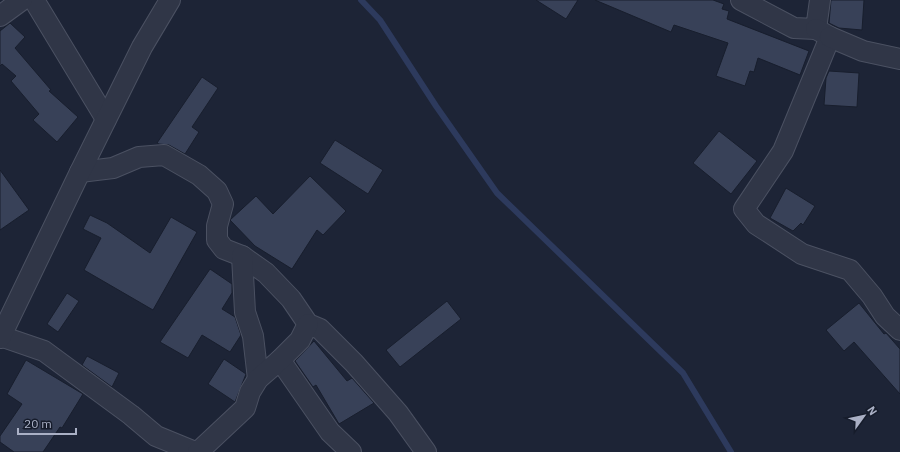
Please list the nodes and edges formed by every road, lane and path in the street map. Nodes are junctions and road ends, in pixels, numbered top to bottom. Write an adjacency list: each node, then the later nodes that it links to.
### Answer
1 (22, 0): 6 (street)
2 (34, 0): 9 (street)
3 (170, 0): 9 (street)
4 (741, 0): 7 (street)
5 (820, 0): 7 (street)
6 (0, 16)
7 (823, 33): 8 (street); 13 (street)
8 (900, 59)
9 (106, 119): 10 (street)
10 (80, 172): 11 (street); 14 (street)
11 (242, 256): 12 (street); 16 (street)
12 (308, 324): 15 (street); 20 (street)
13 (900, 330)
14 (0, 337): 17 (street)
15 (280, 360): 16 (street); 19 (street)
16 (258, 379): 18 (street)
17 (160, 444): 18 (street)
18 (194, 452)
19 (351, 452)
20 (426, 452)

